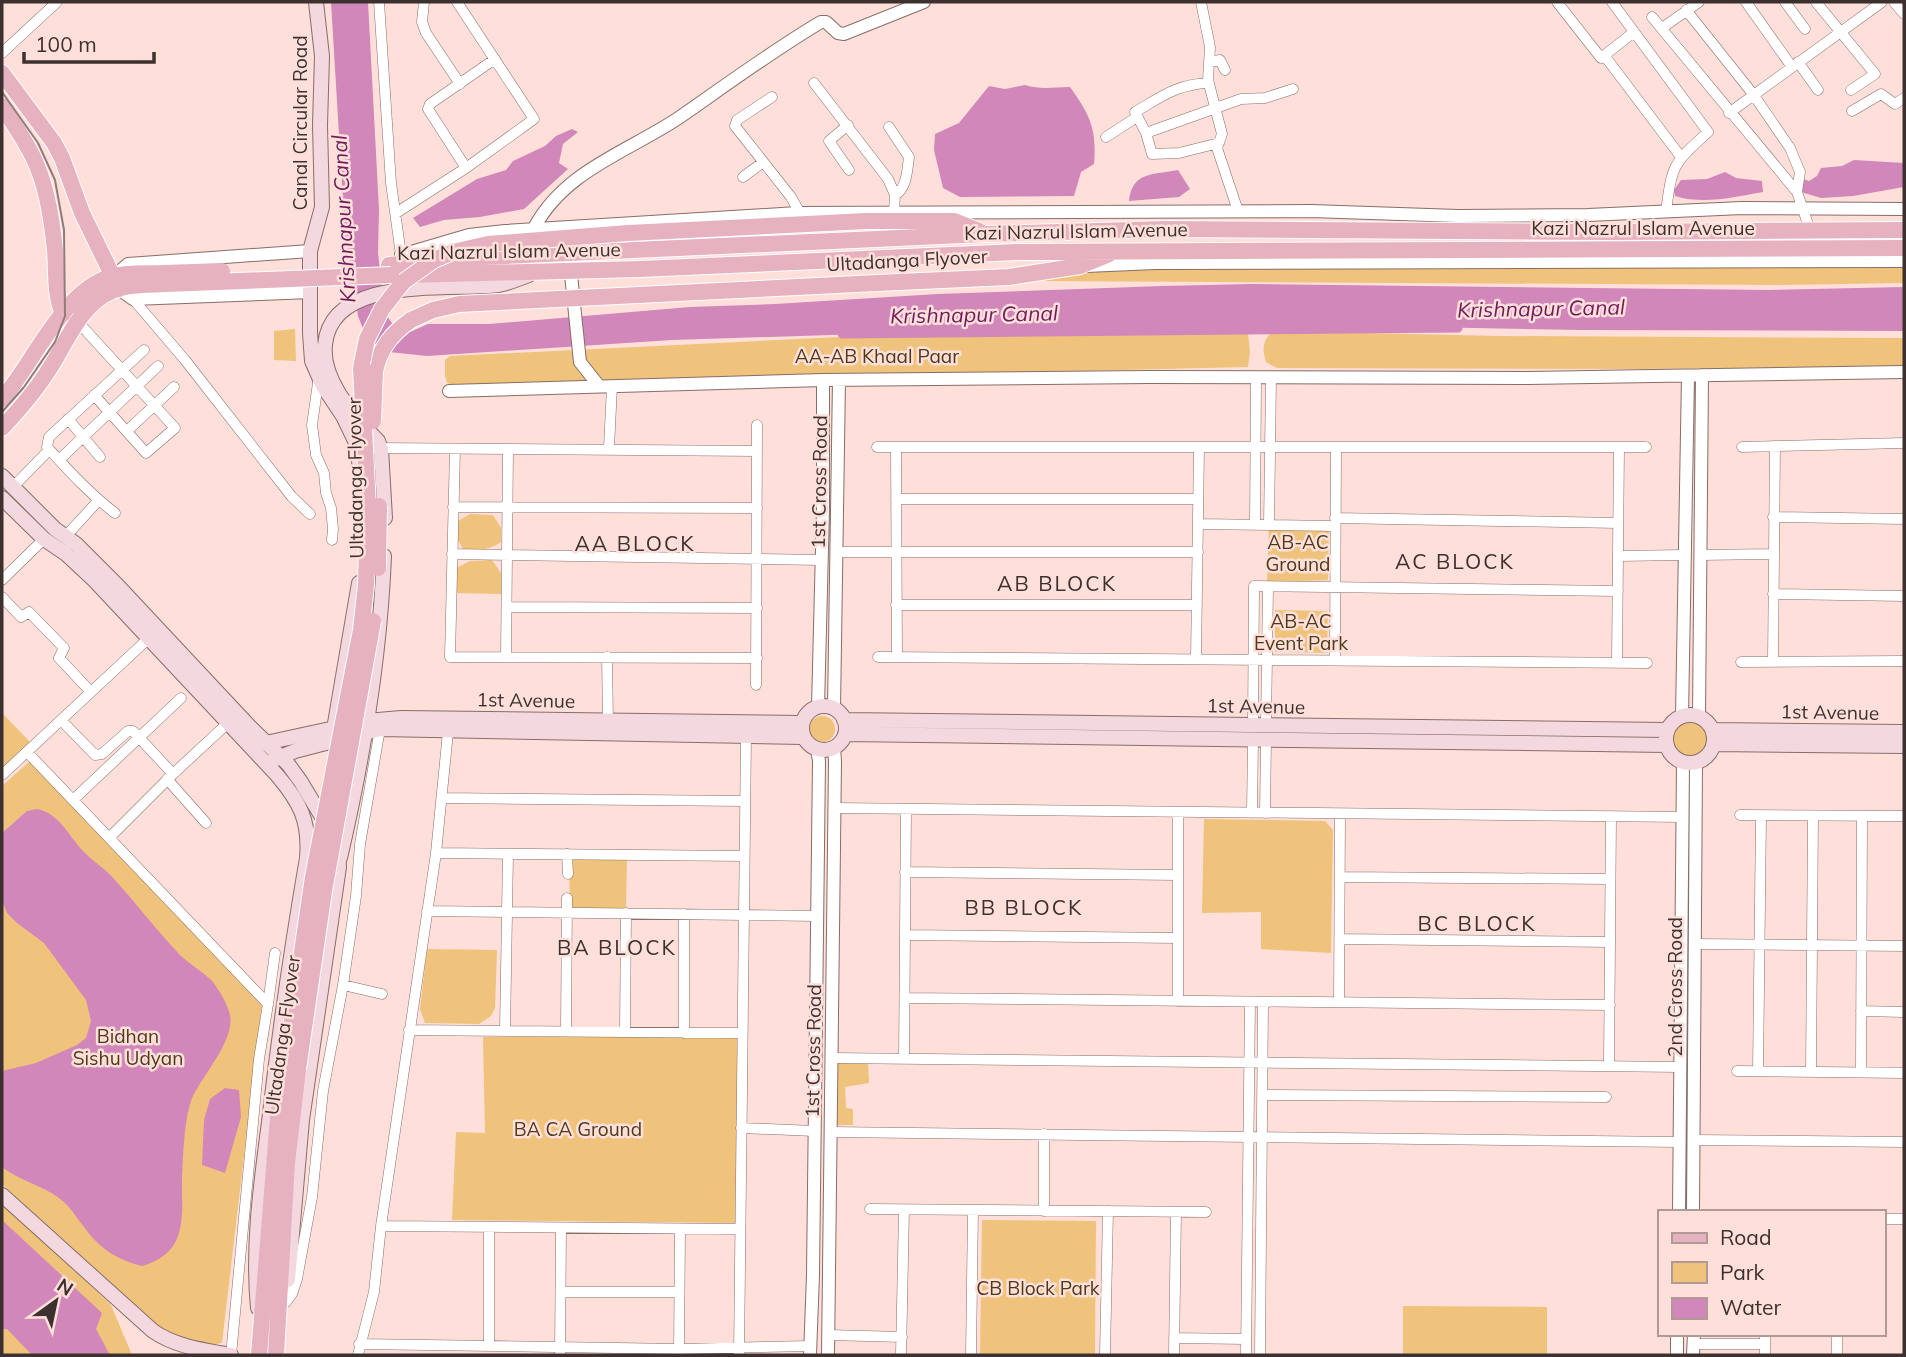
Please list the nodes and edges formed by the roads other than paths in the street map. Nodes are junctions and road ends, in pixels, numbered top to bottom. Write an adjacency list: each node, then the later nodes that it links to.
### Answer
1 (58, 2): 23 (street)
2 (316, 2): 72 (main road, Canal Circular Road)
3 (379, 2): 62 (street)
4 (424, 2): 32 (street)
5 (457, 2): 25 (street)
6 (924, 2): 65 (street)
7 (1200, 2): 26 (street)
8 (1557, 2): 24 (street)
9 (1612, 2): 22 (street)
10 (1699, 2): 16 (street)
11 (1746, 2): 27 (street)
12 (1785, 2): 20 (street)
13 (1816, 2): 21 (street)
14 (1880, 2): 21 (street)
15 (1894, 2): 17 (street)
16 (1686, 10): 19 (street); 36 (street)
17 (1904, 14)
18 (1652, 17): 19 (street)
19 (1662, 28): 42 (street)
20 (1805, 29)
21 (1840, 31): 27 (street); 35 (street)
22 (1634, 32): 24 (street); 49 (street)
23 (2, 53)
24 (1604, 55): 49 (street)
25 (495, 59): 32 (street); 51 (street)
26 (1209, 62): 28 (street); 31 (street)
27 (1795, 64): 34 (street); 36 (street)
28 (1225, 70)
29 (2, 72): 79 (main road)
30 (814, 83): 44 (street)
31 (1209, 83): 40 (street); 43 (street)
32 (460, 84): 51 (street)
33 (1293, 89): 40 (street)
34 (1818, 90)
35 (1851, 90)
36 (1753, 94): 42 (street); 54 (street)
37 (772, 97): 50 (street)
38 (1903, 104): 41 (street)
39 (2, 106): 82 (main road)
40 (1215, 109): 46 (street); 48 (street)
41 (1852, 111)
42 (1730, 113): 54 (street)
43 (1138, 117): 46 (street); 47 (street)
44 (848, 125): 52 (street); 55 (street)
45 (889, 127): 55 (street)
46 (1146, 133): 48 (street)
47 (1106, 137)
48 (1219, 143): 58 (street)
49 (1681, 157): 61 (street)
50 (762, 163): 53 (street); 63 (street)
51 (466, 168): 62 (street)
52 (849, 170)
53 (743, 177)
54 (1797, 192): 56 (street)
55 (895, 195): 59 (street)
56 (1801, 209): 57 (street, Kazi Nazrul Islam Avenue); 61 (street, Kazi Nazrul Islam Avenue); 67 (street)
57 (1904, 209)
58 (1238, 211): 60 (street, Kazi Nazrul Islam Avenue); 61 (street, Kazi Nazrul Islam Avenue)
59 (894, 212): 60 (street, Kazi Nazrul Islam Avenue); 63 (street, Kazi Nazrul Islam Avenue)
60 (1167, 212): 66 (main road)
61 (1666, 212)
62 (396, 213): 75 (street)
63 (800, 213): 64 (street, Kazi Nazrul Islam Avenue)
64 (566, 226): 65 (street, Kazi Nazrul Islam Avenue); 73 (street)
65 (534, 229): 75 (street, Kazi Nazrul Islam Avenue)
66 (1167, 229): 67 (main road, Kazi Nazrul Islam Avenue); 69 (main road, Kazi Nazrul Islam Avenue)
67 (1810, 230): 68 (main road, Kazi Nazrul Islam Avenue)
68 (1904, 230)
69 (985, 234): 73 (main road, Kazi Nazrul Islam Avenue); 299 (main road, Ultadanga Flyover, bridge)
70 (1904, 248): 71 (main road, Kazi Nazrul Islam Avenue)
71 (1118, 250): 76 (main road, Ultadanga Flyover); 77 (main road, Kazi Nazrul Islam Avenue)
72 (310, 251): 79 (street); 80 (main road, Canal Circular Road)
73 (569, 253): 75 (main road, Kazi Nazrul Islam Avenue); 77 (street)
74 (1904, 261): 76 (street, Kazi Nazrul Islam Avenue)
75 (396, 265): 78 (main road, Kazi Nazrul Islam Avenue); 79 (main road, Kazi Nazrul Islam Avenue, bridge)
76 (1080, 266): 299 (main road, Ultadanga Flyover, bridge)
77 (570, 271): 78 (main road, Kazi Nazrul Islam Avenue); 96 (street)
78 (538, 272): 121 (main road)
79 (116, 283): 81 (street); 82 (main road); 83 (main road)
80 (311, 292): 81 (street); 89 (main road, Canal Circular Road)
81 (133, 299): 142 (street)
82 (63, 314): 83 (main road); 100 (main road)
83 (78, 322): 86 (street); 105 (main road)
84 (144, 350): 86 (street)
85 (158, 366): 95 (street)
86 (122, 369): 95 (street); 99 (street)
87 (1904, 372): 88 (street)
88 (1702, 375): 90 (street); 135 (street)
89 (318, 376): 110 (main road, Canal Circular Road); 152 (street)
90 (1688, 376): 92 (street); 133 (street)
91 (1256, 378): 92 (street); 94 (street); 114 (street)
92 (1271, 378): 115 (street)
93 (823, 380): 94 (street); 96 (street); 139 (street)
94 (839, 380): 140 (street, 1st Cross Road)
95 (137, 386): 101 (street); 102 (street)
96 (605, 386): 98 (street); 120 (street)
97 (174, 387): 101 (street)
98 (449, 391)
99 (94, 395): 102 (street); 103 (street)
100 (2, 399)
101 (155, 405): 106 (street); 106 (street)
102 (110, 412): 106 (street); 107 (street)
103 (68, 419): 107 (street); 123 (street)
104 (757, 425): 125 (street)
105 (2, 428)
106 (127, 431)
107 (83, 437): 126 (street); 127 (street)
108 (1904, 443): 109 (street)
109 (1775, 446): 119 (street); 143 (street)
110 (358, 447): 121 (street); 210 (main road)
111 (877, 447): 112 (street)
112 (895, 447): 113 (street); 131 (street)
113 (1199, 447): 114 (street); 132 (street)
114 (1256, 447): 115 (street); 148 (street)
115 (1269, 447): 116 (street); 149 (street)
116 (1336, 447): 117 (street); 145 (street)
117 (1619, 447): 118 (street); 146 (street)
118 (1646, 447)
119 (1742, 447)
120 (609, 448): 124 (street); 125 (street)
121 (381, 449): 122 (street); 202 (main road)
122 (454, 449): 124 (street); 136 (street)
123 (49, 450): 127 (street); 129 (street)
124 (508, 450): 137 (street)
125 (757, 451): 138 (street)
126 (100, 457)
127 (59, 460): 134 (street)
128 (2, 475): 129 (main road)
129 (13, 487): 150 (main road)
130 (2, 498): 151 (main road)
131 (896, 499): 132 (street); 154 (street)
132 (1198, 499): 147 (street)
133 (1685, 500): 135 (street); 159 (street)
134 (98, 501): 141 (street); 150 (street)
135 (1701, 501): 160 (street)
136 (453, 507): 137 (street); 156 (street)
137 (508, 507): 138 (street); 158 (street)
138 (757, 508): 162 (street)
139 (823, 509): 140 (street); 163 (street)
140 (837, 509): 153 (street, 1st Cross Road)
141 (115, 513)
142 (310, 514)
143 (1773, 517): 144 (street); 157 (street)
144 (1904, 519)
145 (1335, 522): 146 (street); 149 (street); 166 (street)
146 (1618, 523): 161 (street)
147 (1198, 524): 148 (street); 155 (street)
148 (1255, 525): 149 (street)
149 (1269, 525)
150 (65, 537): 214 (main road)
151 (44, 539): 164 (street); 177 (main road)
152 (332, 540)
153 (837, 552): 154 (street); 200 (street, 1st Cross Road)
154 (896, 552): 155 (street); 174 (street)
155 (1198, 552): 173 (street)
156 (452, 554): 158 (street); 178 (street)
157 (1773, 554): 160 (street); 169 (street)
158 (507, 555): 162 (street); 175 (street)
159 (1684, 555): 161 (street); 168 (street)
160 (1700, 555): 170 (street)
161 (1618, 556): 167 (street)
162 (757, 559): 163 (street); 176 (street)
163 (821, 560): 195 (street)
164 (2, 580)
165 (1268, 587): 166 (street); 184 (street); 185 (street)
166 (1335, 587): 167 (street); 186 (street)
167 (1618, 591): 190 (street)
168 (1684, 594): 170 (street); 196 (street)
169 (1773, 594): 171 (street); 187 (street)
170 (1700, 595): 197 (street)
171 (1904, 596)
172 (2, 597): 193 (street)
173 (1197, 604): 174 (street); 183 (street)
174 (896, 605): 181 (street)
175 (507, 607): 176 (street); 178 (street)
176 (757, 608): 182 (street)
177 (149, 638): 193 (street); 201 (main road)
178 (506, 657): 179 (street)
179 (607, 657): 182 (street); 199 (street)
180 (878, 657): 181 (street)
181 (897, 657): 183 (street)
182 (757, 658): 192 (street)
183 (1196, 659): 184 (street)
184 (1253, 660): 185 (street); 209 (street)
185 (1267, 660): 186 (street); 209 (street)
186 (1335, 660): 190 (street)
187 (1773, 661): 188 (street); 189 (street)
188 (1904, 661)
189 (1741, 662)
190 (1617, 663): 191 (street)
191 (1647, 663)
192 (756, 685)
193 (91, 692): 198 (street)
194 (181, 698): 212 (street)
195 (818, 707): 200 (main road); 205 (main road)
196 (1682, 716): 197 (main road); 206 (main road)
197 (1699, 716): 213 (main road)
198 (61, 720): 212 (street); 221 (street)
199 (608, 720): 202 (main road, 1st Avenue); 203 (main road, 1st Avenue)
200 (841, 721): 209 (main road, 1st Avenue); 219 (main road)
201 (228, 723): 218 (main road); 226 (street)
202 (371, 728): 207 (main road); 210 (main road); 250 (main road); 274 (street)
203 (685, 728): 205 (main road, 1st Avenue); 207 (main road); 211 (main road)
204 (1548, 729): 206 (main road, 1st Avenue); 209 (main road, 1st Avenue); 215 (main road)
205 (803, 730): 211 (main road); 220 (main road)
206 (1668, 730): 216 (main road)
207 (448, 732): 227 (street)
208 (1904, 732): 213 (main road, 1st Avenue)
209 (1260, 733): 215 (main road, 1st Avenue); 233 (street); 234 (street)
210 (333, 735): 214 (main road); 222 (main road)
211 (746, 736): 229 (street)
212 (141, 737): 226 (street); 228 (street)
213 (1714, 737): 217 (main road); 223 (main road)
214 (266, 742): 218 (main road); 222 (main road)
215 (1548, 744): 216 (main road, 1st Avenue)
216 (1667, 745): 223 (main road)
217 (1904, 746)
218 (252, 748): 224 (main road)
219 (834, 748): 220 (main road); 230 (street, 1st Cross Road)
220 (817, 749): 263 (street, 1st Cross Road)
221 (27, 752): 225 (street); 228 (street)
222 (279, 756): 224 (main road); 250 (main road)
223 (1689, 763): 242 (street); 245 (street, 2nd Cross Road)
224 (265, 764): 347 (main road)
225 (2, 775)
226 (170, 776): 243 (street); 244 (street)
227 (442, 798): 229 (street); 246 (street)
228 (73, 800): 244 (street)
229 (745, 801): 249 (street)
230 (835, 808): 231 (street); 283 (street, 1st Cross Road)
231 (906, 809): 232 (street); 251 (street)
232 (1178, 812): 233 (street); 253 (street)
233 (1252, 813): 234 (street)
234 (1265, 813): 235 (street)
235 (1340, 814): 237 (street); 254 (street)
236 (1740, 815): 238 (street)
237 (1611, 816): 242 (street); 255 (street)
238 (1761, 816): 239 (street); 269 (street)
239 (1813, 816): 240 (street); 270 (street)
240 (1862, 816): 241 (street); 271 (street)
241 (1904, 816)
242 (1683, 817): 245 (street)
243 (206, 823)
244 (110, 837): 281 (street)
245 (1689, 845): 268 (street, 2nd Cross Road); 298 (street, 2nd Cross Road)
246 (436, 853): 247 (street); 257 (street)
247 (508, 854): 248 (street); 258 (street)
248 (567, 854): 249 (street); 252 (street)
249 (744, 856): 262 (street)
250 (340, 859): 337 (main road)
251 (905, 872): 253 (street); 264 (street)
252 (568, 874)
253 (1178, 875): 265 (street)
254 (1340, 877): 255 (street); 266 (street)
255 (1610, 879): 267 (street)
256 (567, 898): 259 (street)
257 (428, 911): 258 (street); 287 (street)
258 (508, 912): 259 (street); 288 (street)
259 (567, 913): 260 (street); 289 (street)
260 (626, 914): 261 (street); 290 (street)
261 (684, 914): 262 (street); 291 (street)
262 (744, 915): 263 (street); 292 (street)
263 (817, 916): 282 (street, 1st Cross Road)
264 (905, 935): 265 (street); 276 (street)
265 (1178, 938): 277 (street)
266 (1340, 939): 267 (street); 280 (street)
267 (1610, 942): 284 (street)
268 (1694, 944): 269 (street); 307 (street, 2nd Cross Road)
269 (1759, 944): 270 (street); 301 (street)
270 (1812, 945): 271 (street); 302 (street)
271 (1862, 946): 272 (street); 285 (street)
272 (1904, 946)
273 (275, 953): 281 (street)
274 (343, 985): 275 (street); 337 (street)
275 (382, 994)
276 (905, 998): 277 (street); 294 (street)
277 (1178, 1001): 278 (street)
278 (1250, 1002): 279 (street); 295 (street)
279 (1263, 1002): 280 (street); 296 (street)
280 (1339, 1002): 284 (street)
281 (268, 1004): 353 (street)
282 (816, 1004): 283 (street); 309 (street, 1st Cross Road)
283 (832, 1004): 293 (street, 1st Cross Road)
284 (1610, 1005): 297 (street)
285 (1861, 1012): 286 (street); 303 (street)
286 (1904, 1012)
287 (409, 1030): 288 (street); 328 (street)
288 (505, 1031): 289 (street)
289 (566, 1031): 290 (street)
290 (625, 1032): 291 (street)
291 (684, 1032): 292 (street)
292 (742, 1033): 308 (street)
293 (832, 1058): 294 (street); 310 (street, 1st Cross Road)
294 (904, 1059): 295 (street)
295 (1249, 1062): 296 (street); 312 (street)
296 (1263, 1062): 297 (street); 305 (street)
297 (1609, 1066): 298 (street)
298 (1680, 1067): 307 (street, 2nd Cross Road)
299 (292, 1069): 347 (main road, Ultadanga Flyover); 354 (main road, Ultadanga Flyover)
300 (1737, 1071): 301 (street)
301 (1758, 1071): 302 (street)
302 (1811, 1072): 303 (street)
303 (1861, 1072): 304 (street)
304 (1904, 1073)
305 (1263, 1095): 306 (street); 313 (street)
306 (1606, 1097)
307 (1686, 1103): 314 (street, 2nd Cross Road)
308 (741, 1128): 309 (street); 332 (street)
309 (815, 1131): 350 (street, 1st Cross Road)
310 (831, 1132): 311 (street); 338 (street, 1st Cross Road)
311 (1044, 1134): 312 (street); 322 (street)
312 (1248, 1136): 313 (street); 334 (street)
313 (1262, 1136): 314 (street); 333 (street)
314 (1686, 1141): 315 (street); 320 (street, 2nd Cross Road); 321 (street, 2nd Cross Road)
315 (1904, 1142)
316 (2, 1195): 353 (main road)
317 (870, 1209): 318 (street)
318 (904, 1210): 319 (street); 341 (street)
319 (973, 1210): 322 (street); 357 (street)
320 (1679, 1210)
321 (1693, 1210)
322 (1044, 1211): 323 (street)
323 (1108, 1211): 324 (street); 358 (street)
324 (1176, 1212): 325 (street); 342 (street)
325 (1206, 1212)
326 (1885, 1219): 327 (street)
327 (1904, 1219)
328 (381, 1226): 329 (street); 348 (street)
329 (489, 1227): 330 (street); 344 (street)
330 (562, 1228): 331 (street); 335 (street)
331 (680, 1229): 332 (street); 336 (street)
332 (740, 1229): 352 (street)
333 (1260, 1273): 334 (street); 361 (street)
334 (1247, 1274): 343 (street)
335 (561, 1292): 336 (street); 349 (street)
336 (679, 1293): 351 (street)
337 (286, 1303): 354 (main road)
338 (828, 1335): 341 (street); 355 (street, 1st Cross Road)
339 (1678, 1336): 362 (street)
340 (1837, 1336): 363 (street)
341 (902, 1337): 356 (street)
342 (1174, 1338): 343 (street); 359 (street)
343 (1246, 1339): 360 (street)
344 (489, 1345): 348 (street); 349 (street)
345 (1693, 1345): 346 (street)
346 (1765, 1345)
347 (259, 1350)
348 (358, 1350)
349 (560, 1351): 351 (street)
350 (810, 1351): 352 (street)
351 (679, 1352): 352 (street)
352 (739, 1352)
353 (231, 1355)
354 (277, 1355)
355 (828, 1355)
356 (901, 1355)
357 (971, 1355)
358 (1105, 1355)
359 (1174, 1355)
360 (1246, 1355)
361 (1259, 1355)
362 (1677, 1355)
363 (1837, 1355)

